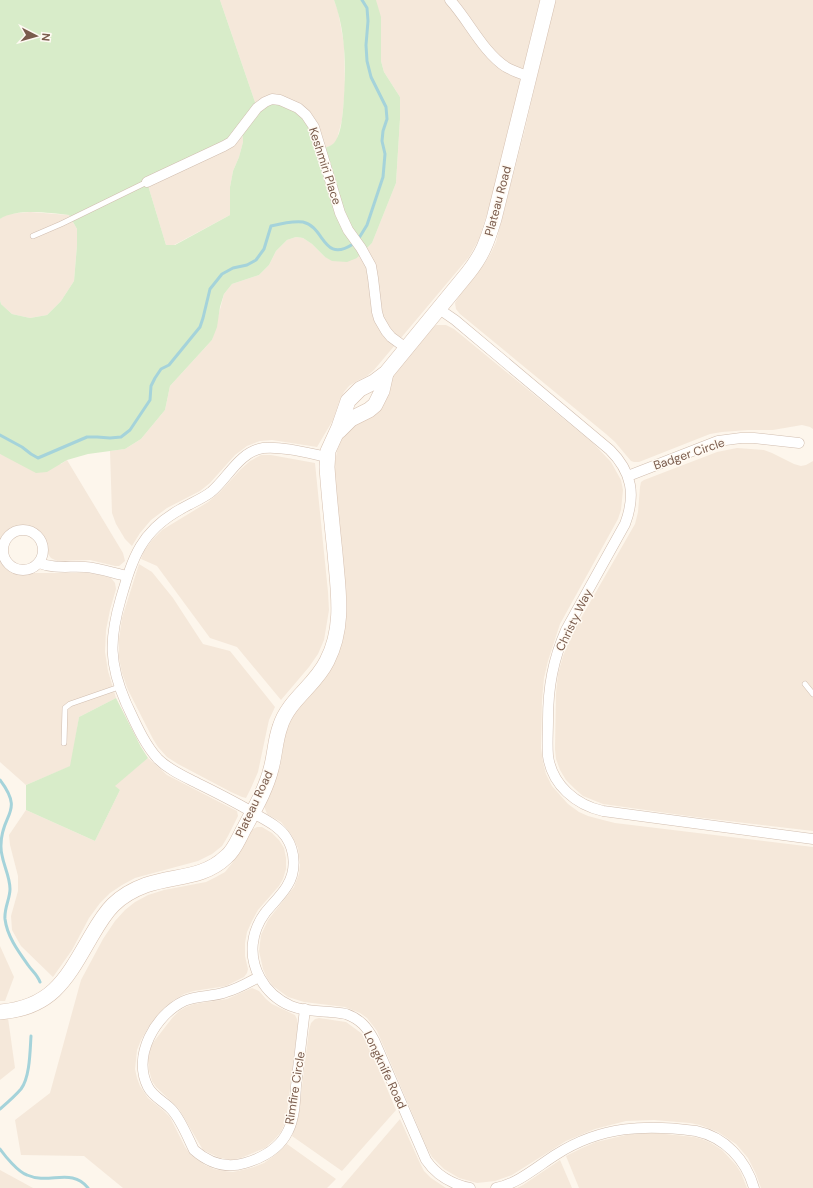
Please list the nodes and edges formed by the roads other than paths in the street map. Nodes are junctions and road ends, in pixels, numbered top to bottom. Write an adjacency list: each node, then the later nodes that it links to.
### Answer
1 (450, 0): 3 (street)
2 (548, 0): 3 (street, Plateau Road)
3 (529, 77): 6 (street, Plateau Road)
4 (147, 182): 5 (lane, Keshmiri Place); 7 (street, Keshmiri Place)
5 (33, 236)
6 (439, 309): 7 (street, Plateau Road); 12 (street, Christy Way)
7 (406, 348): 8 (street, Plateau Road)
8 (386, 373): 9 (street, Plateau Road); 9 (street, Plateau Road)
9 (337, 432): 11 (street, Plateau Road)
10 (799, 443): 12 (street, Badger Circle)
11 (327, 457): 14 (street, Longknife Road); 19 (street, Plateau Road)
12 (628, 476): 20 (street, Christy Way)
13 (39, 563): 14 (street)
14 (127, 576): 16 (street, Longknife Road)
15 (805, 684): 17 (lane)
16 (119, 687): 18 (lane); 19 (street, Longknife Road)
17 (813, 694)
18 (64, 743)
19 (252, 812): 21 (street, Longknife Road); 23 (street, Plateau Road)
20 (813, 839)
21 (259, 977): 22 (street, Longknife Road); 22 (street, Rimfire Circle)
22 (305, 1009): 24 (street, Longknife Road)
23 (0, 1012)
24 (470, 1188)
25 (496, 1188): 26 (street)
26 (754, 1188)

